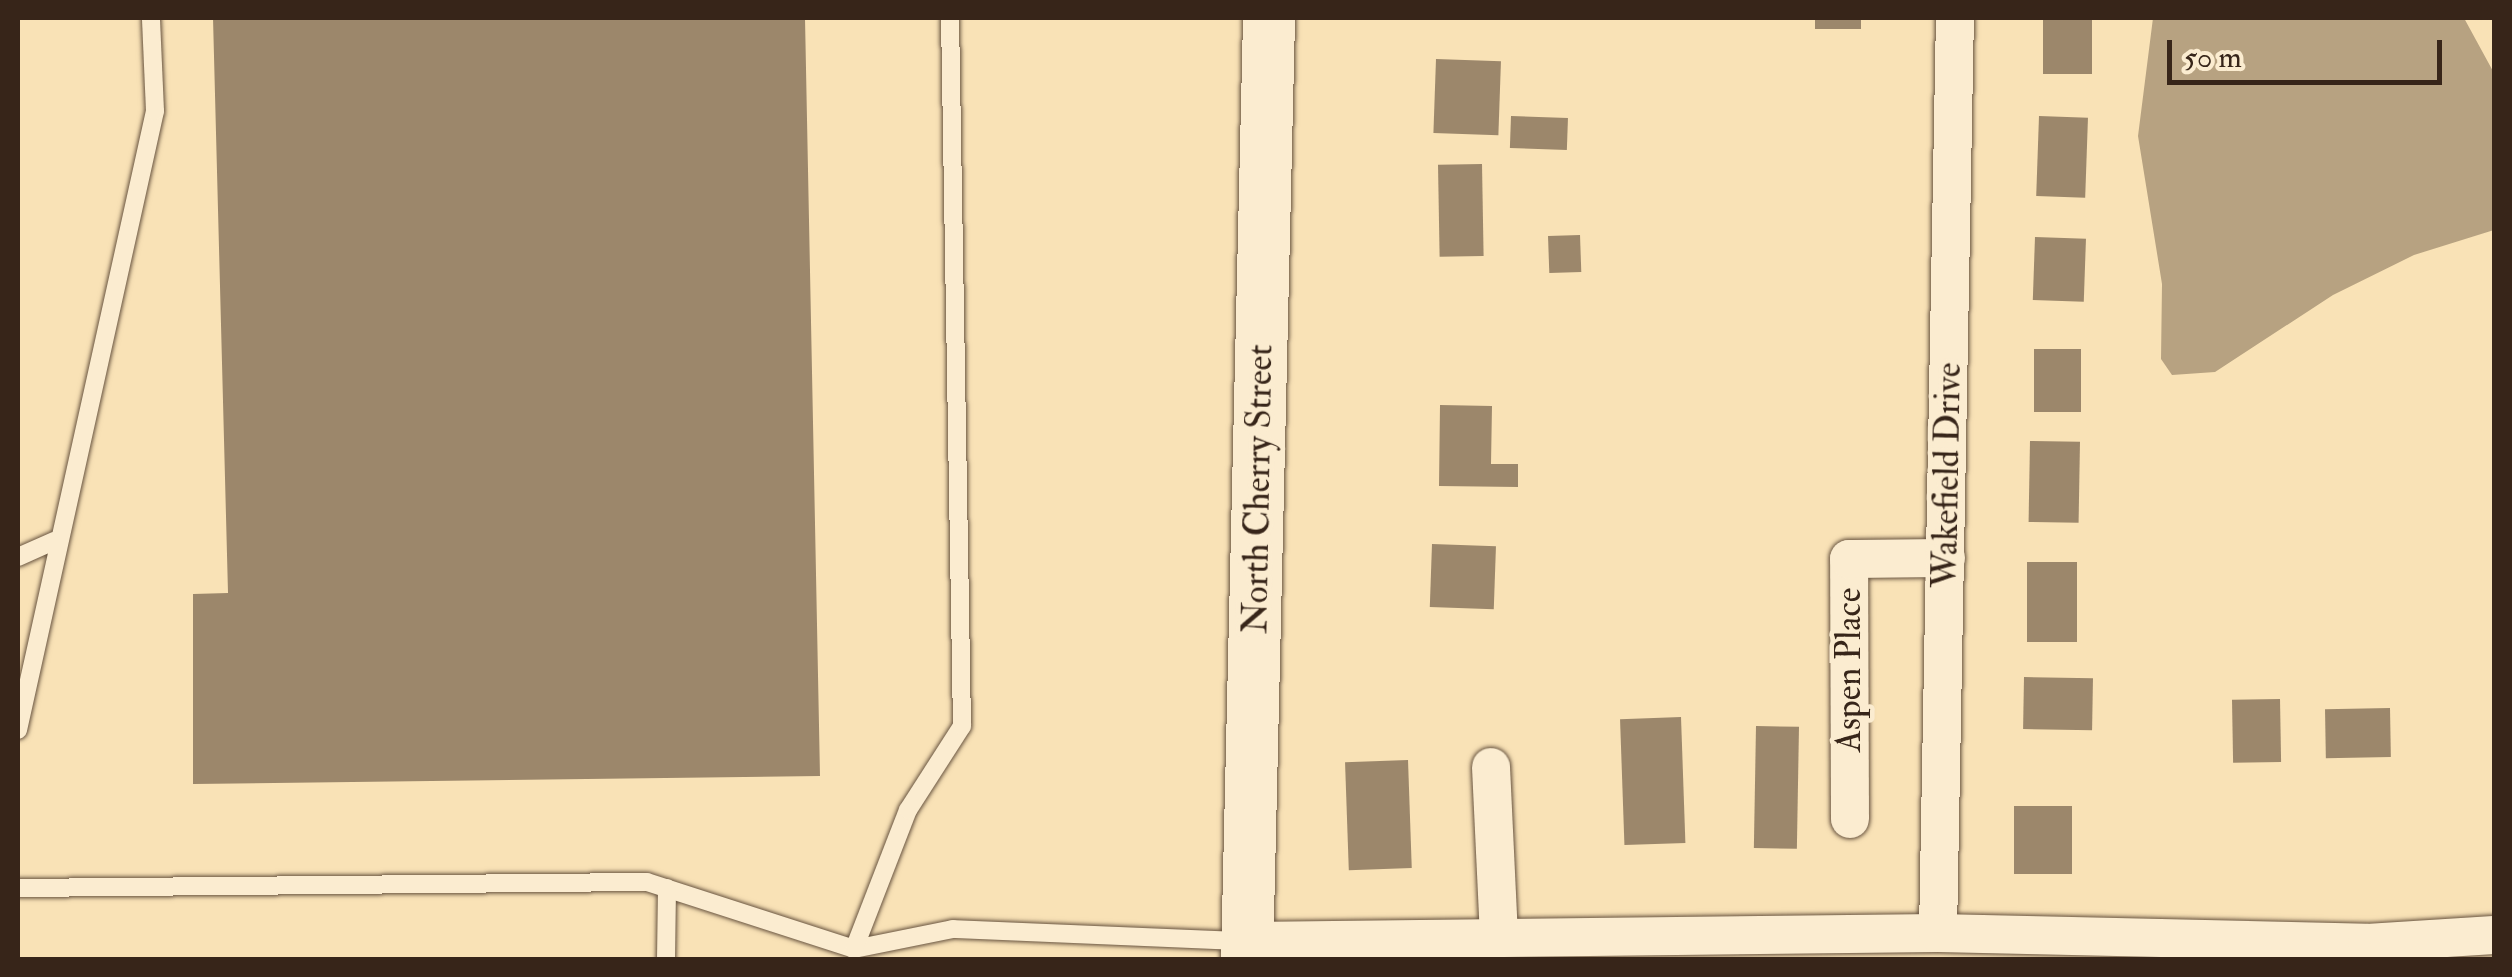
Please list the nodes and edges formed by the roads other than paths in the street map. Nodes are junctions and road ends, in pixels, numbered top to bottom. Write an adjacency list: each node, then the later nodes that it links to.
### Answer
1 (150, 18): 5 (lane)
2 (950, 18): 18 (lane)
3 (1269, 18): 16 (main road, North Cherry Street)
4 (1954, 18): 7 (street, Wakefield Drive)
5 (54, 542): 6 (lane); 8 (lane)
6 (18, 557)
7 (1946, 558): 10 (street, Aspen Place); 13 (street, Wakefield Drive)
8 (18, 730)
9 (1491, 767): 15 (street)
10 (1850, 819)
11 (18, 888): 12 (lane)
12 (667, 888): 18 (lane); 19 (lane)
13 (1938, 933): 15 (street); 17 (street)
14 (2494, 935): 17 (street)
15 (1499, 938): 16 (street)
16 (1247, 951): 18 (lane)
17 (2367, 951)
18 (859, 954)
19 (666, 960)

